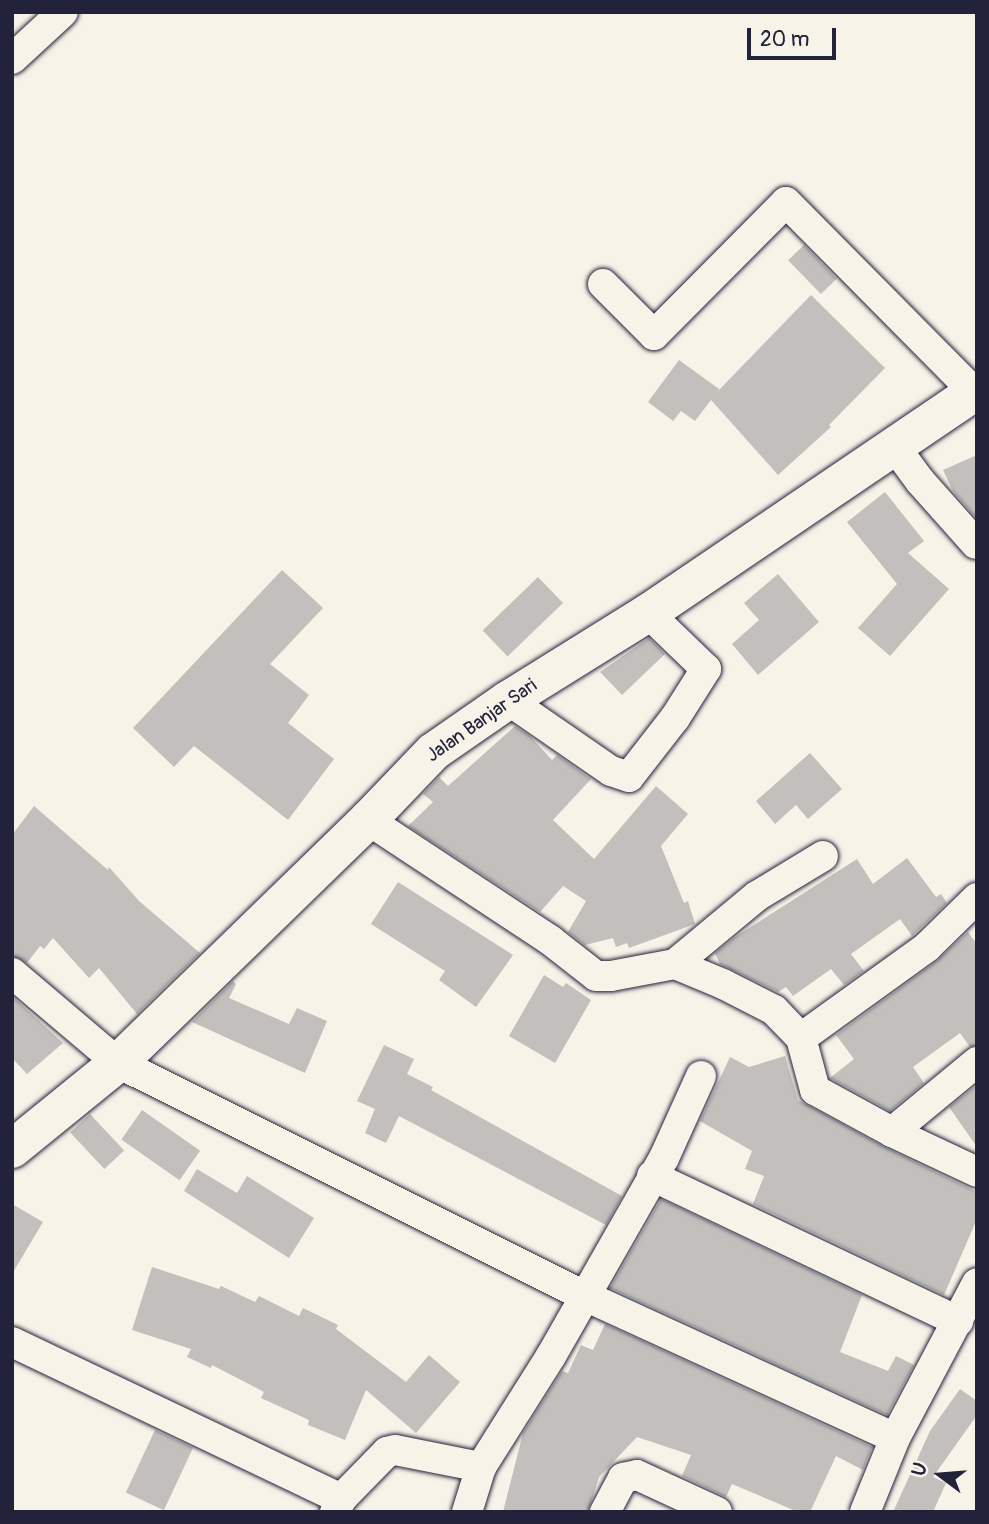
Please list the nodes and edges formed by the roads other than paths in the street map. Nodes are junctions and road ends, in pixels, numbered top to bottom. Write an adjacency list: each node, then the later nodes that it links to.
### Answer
1 (63, 12): 2 (street)
2 (12, 59)
3 (603, 284): 4 (street)
4 (972, 402): 5 (street, Jalan Banjar Sari)
5 (895, 447): 6 (street); 7 (street, Jalan Banjar Sari)
6 (975, 544)
7 (648, 613): 8 (street, Jalan Banjar Sari); 8 (street)
8 (508, 700): 9 (street, Jalan Banjar Sari)
9 (368, 820): 12 (street); 16 (street, Jalan Banjar Sari)
10 (823, 856): 12 (street)
11 (977, 898): 14 (street)
12 (675, 964): 14 (street)
13 (12, 973): 16 (street)
14 (801, 1038): 18 (street)
15 (977, 1062): 18 (street)
16 (118, 1063): 19 (street, Jalan Banjar Sari); 23 (street)
17 (701, 1076): 21 (street)
18 (892, 1132): 20 (street)
19 (16, 1140)
20 (977, 1172)
21 (652, 1176): 23 (street); 24 (street)
22 (977, 1283): 24 (street)
23 (583, 1295): 26 (street); 27 (street)
24 (958, 1321): 26 (street)
25 (12, 1342): 28 (street)
26 (895, 1438): 32 (street)
27 (481, 1467): 28 (street); 29 (street)
28 (338, 1505)
29 (467, 1512)
30 (605, 1512): 31 (street)
31 (717, 1512)
32 (865, 1512)

